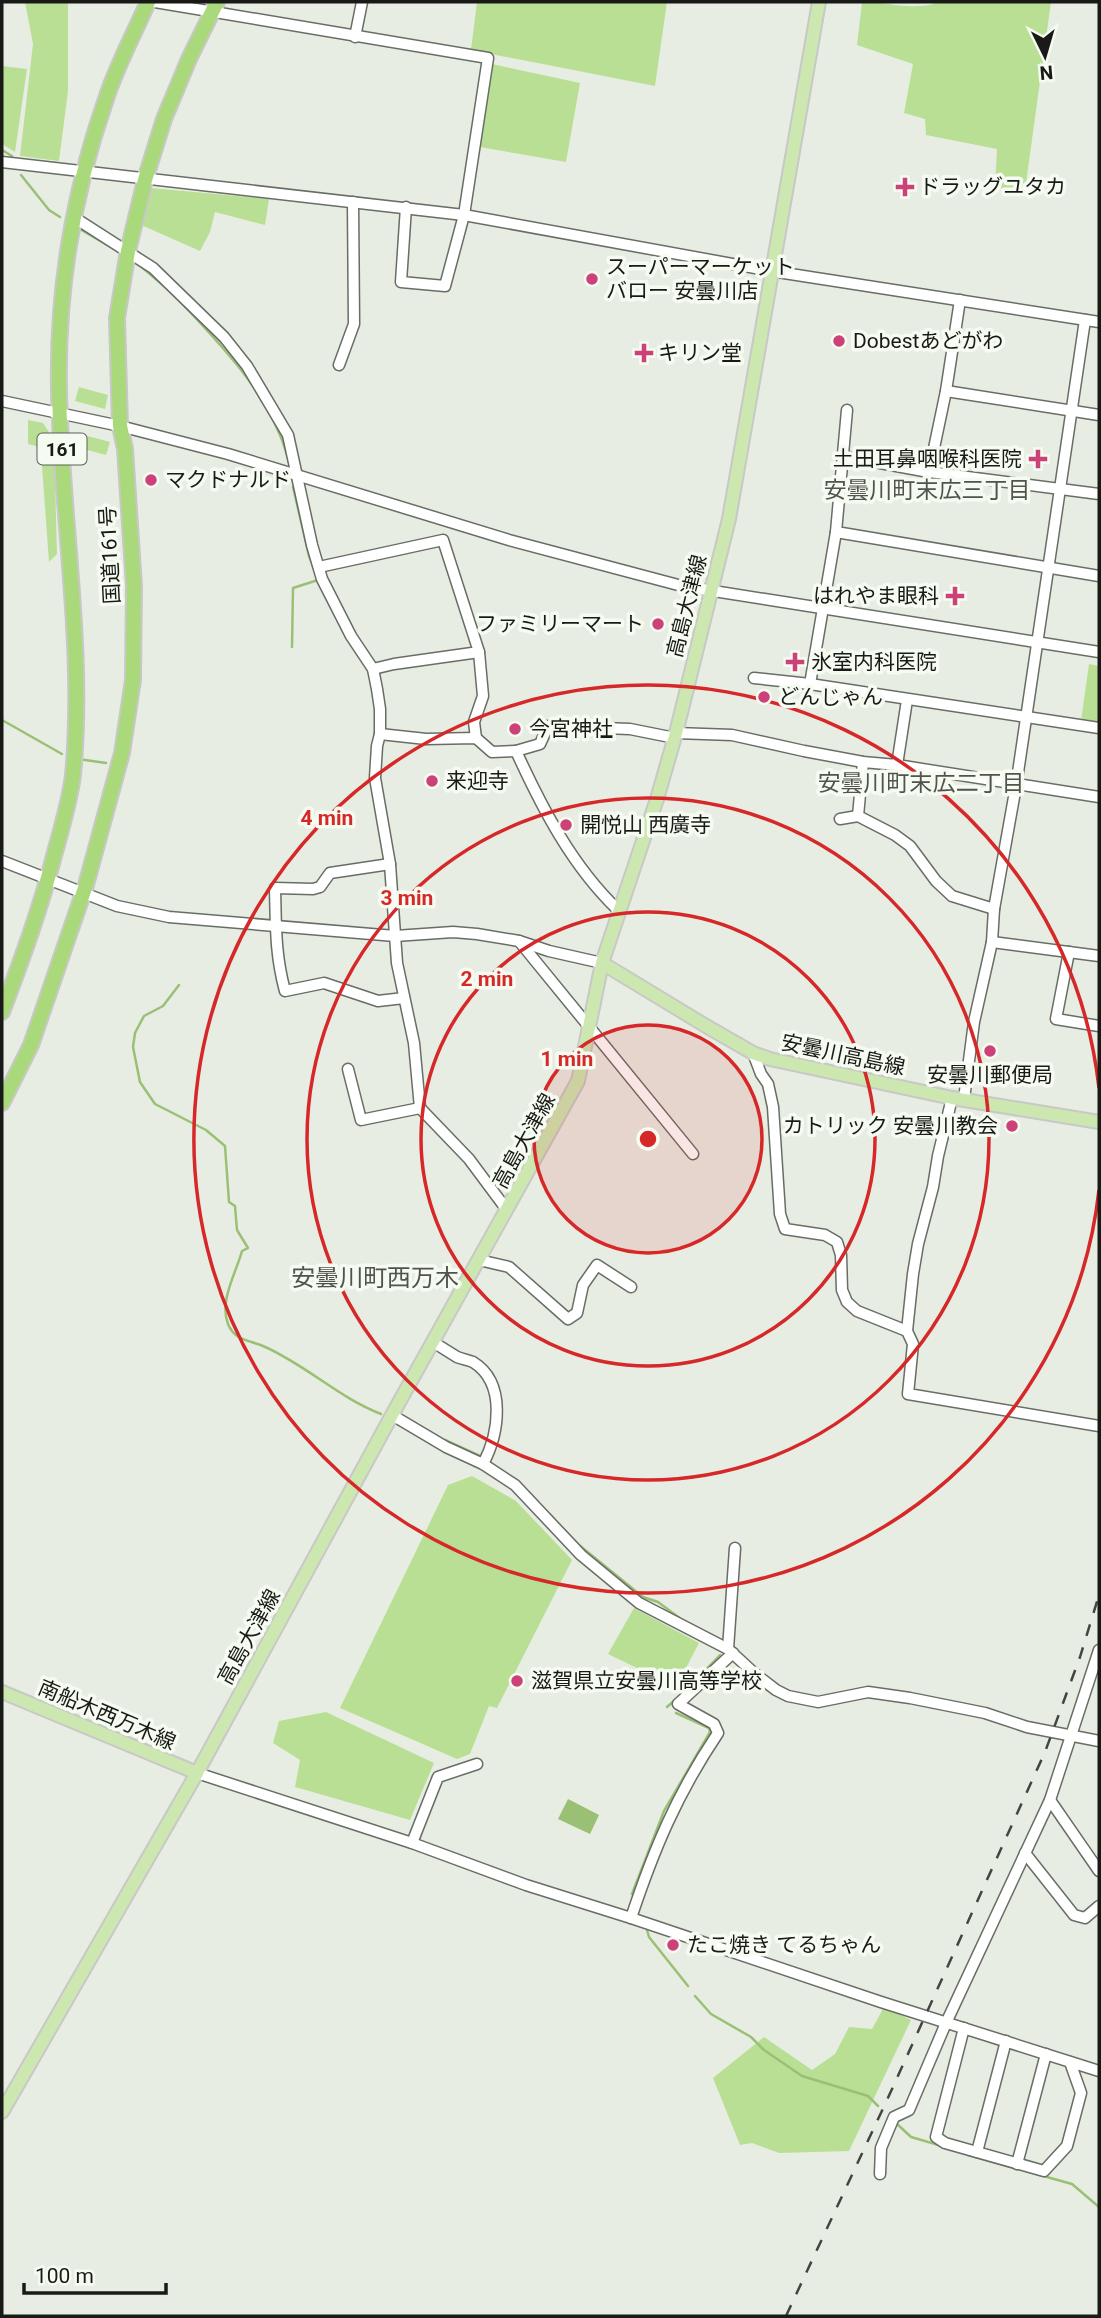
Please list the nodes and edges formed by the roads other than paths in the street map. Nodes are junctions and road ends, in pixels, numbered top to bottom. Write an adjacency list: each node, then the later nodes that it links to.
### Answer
1 (148, 2): 8 (highway, 国道161号 / 161)
2 (155, 2): 5 (street)
3 (362, 2): 6 (street)
4 (819, 2): 15 (main road, 高島大津線)
5 (214, 7): 6 (street); 9 (highway, 国道161号)
6 (355, 37): 12 (street)
7 (2, 162): 8 (street)
8 (84, 173): 9 (street); 13 (highway, 国道161号 / 161)
9 (145, 180): 10 (street); 14 (highway, 国道161号)
10 (353, 202): 11 (street); 19 (street)
11 (406, 207): 12 (street); 12 (street)
12 (464, 215): 15 (street)
13 (75, 218): 14 (street); 24 (highway, 国道161号 / 161)
14 (128, 251): 26 (highway, 国道161号); 29 (street)
15 (771, 271): 16 (street); 36 (main road, 高島大津線)
16 (960, 300): 17 (street); 20 (street)
17 (1085, 320): 18 (street); 23 (street)
18 (1099, 322)
19 (339, 365)
20 (946, 391): 23 (street); 28 (street)
21 (2, 401): 24 (street)
22 (848, 410): 27 (street)
23 (1070, 411): 25 (street); 30 (street)
24 (60, 412): 26 (street); 59 (highway, 国道161号 / 161)
25 (1099, 415)
26 (120, 426): 29 (street); 60 (highway, 国道161号)
27 (842, 456): 28 (street); 32 (street)
28 (929, 471): 30 (street)
29 (297, 474): 33 (street); 36 (street)
30 (1060, 487): 31 (street); 34 (street)
31 (1099, 494)
32 (836, 532): 34 (street); 37 (street)
33 (319, 567): 39 (street); 41 (street)
34 (1048, 568): 35 (street); 38 (street)
35 (1099, 576)
36 (710, 591): 37 (street); 48 (main road, 高島大津線)
37 (822, 610): 38 (street); 43 (street)
38 (1036, 643): 40 (street); 45 (street)
39 (479, 652): 41 (street); 49 (street)
40 (1099, 652)
41 (373, 669): 47 (street)
42 (754, 678): 43 (street)
43 (810, 684): 44 (street)
44 (907, 699): 45 (street); 52 (street)
45 (1025, 717): 46 (street); 53 (street)
46 (1099, 728)
47 (380, 734): 49 (street); 58 (street)
48 (676, 736): 50 (street); 51 (street); 62 (main road, 高島大津線)
49 (476, 738): 50 (street)
50 (516, 751): 62 (street)
51 (863, 762): 52 (street); 55 (street)
52 (897, 765): 53 (street)
53 (1016, 786): 54 (street); 61 (street)
54 (1099, 797)
55 (858, 816): 56 (street); 61 (street)
56 (840, 819)
57 (2, 861): 59 (street)
58 (390, 864): 63 (street); 64 (street)
59 (48, 878): 60 (street); 71 (highway, 国道161号 / 161)
60 (83, 893): 63 (street); 77 (highway, 国道161号)
61 (994, 909): 66 (street)
62 (618, 910): 69 (main road, 高島大津線)
63 (276, 925): 64 (street); 70 (street)
64 (395, 936): 65 (street); 70 (street)
65 (519, 941): 69 (street); 72 (street)
66 (992, 942): 67 (street); 76 (street)
67 (1069, 952): 68 (street); 73 (street)
68 (1099, 956)
69 (602, 963): 72 (main road, 高島大津線); 74 (main road, 安曇川高島線)
70 (404, 998): 78 (street)
71 (2, 1012)
72 (589, 1026): 80 (street); 81 (main road, 高島大津線)
73 (1099, 1026)
74 (753, 1052): 76 (main road, 安曇川高島線); 84 (street)
75 (348, 1069): 78 (street)
76 (958, 1098): 79 (main road, 安曇川高島線); 84 (street)
77 (2, 1103)
78 (420, 1108): 81 (street)
79 (1099, 1122)
80 (693, 1154)
81 (507, 1210): 82 (main road, 高島大津線)
82 (480, 1260): 83 (street); 85 (main road, 高島大津線)
83 (631, 1287)
84 (907, 1331): 87 (street)
85 (433, 1342): 86 (main road, 高島大津線); 88 (street)
86 (392, 1415): 88 (street); 96 (main road, 高島大津線)
87 (1099, 1426)
88 (483, 1464): 91 (street)
89 (736, 1548): 91 (street)
90 (1099, 1650): 93 (street)
91 (730, 1651): 93 (street); 102 (street)
92 (2, 1692): 96 (main road, 南船木西万木線)
93 (1071, 1735): 94 (street); 97 (street)
94 (1099, 1741)
95 (477, 1764): 98 (street)
96 (197, 1773): 98 (street); 109 (main road, 高島大津線)
97 (1050, 1800): 99 (street); 100 (street)
98 (412, 1843): 102 (street)
99 (1025, 1853): 101 (street); 103 (street)
100 (1099, 1871)
101 (1099, 1906)
102 (631, 1918): 103 (street)
103 (946, 2023): 104 (street); 112 (street)
104 (964, 2028): 105 (street); 110 (street)
105 (1006, 2041): 106 (street); 110 (street)
106 (1046, 2054): 107 (street); 111 (street)
107 (1070, 2062): 108 (street); 111 (street)
108 (1099, 2071)
109 (2, 2112)
110 (977, 2152): 111 (street)
111 (1017, 2164)
112 (880, 2174)

